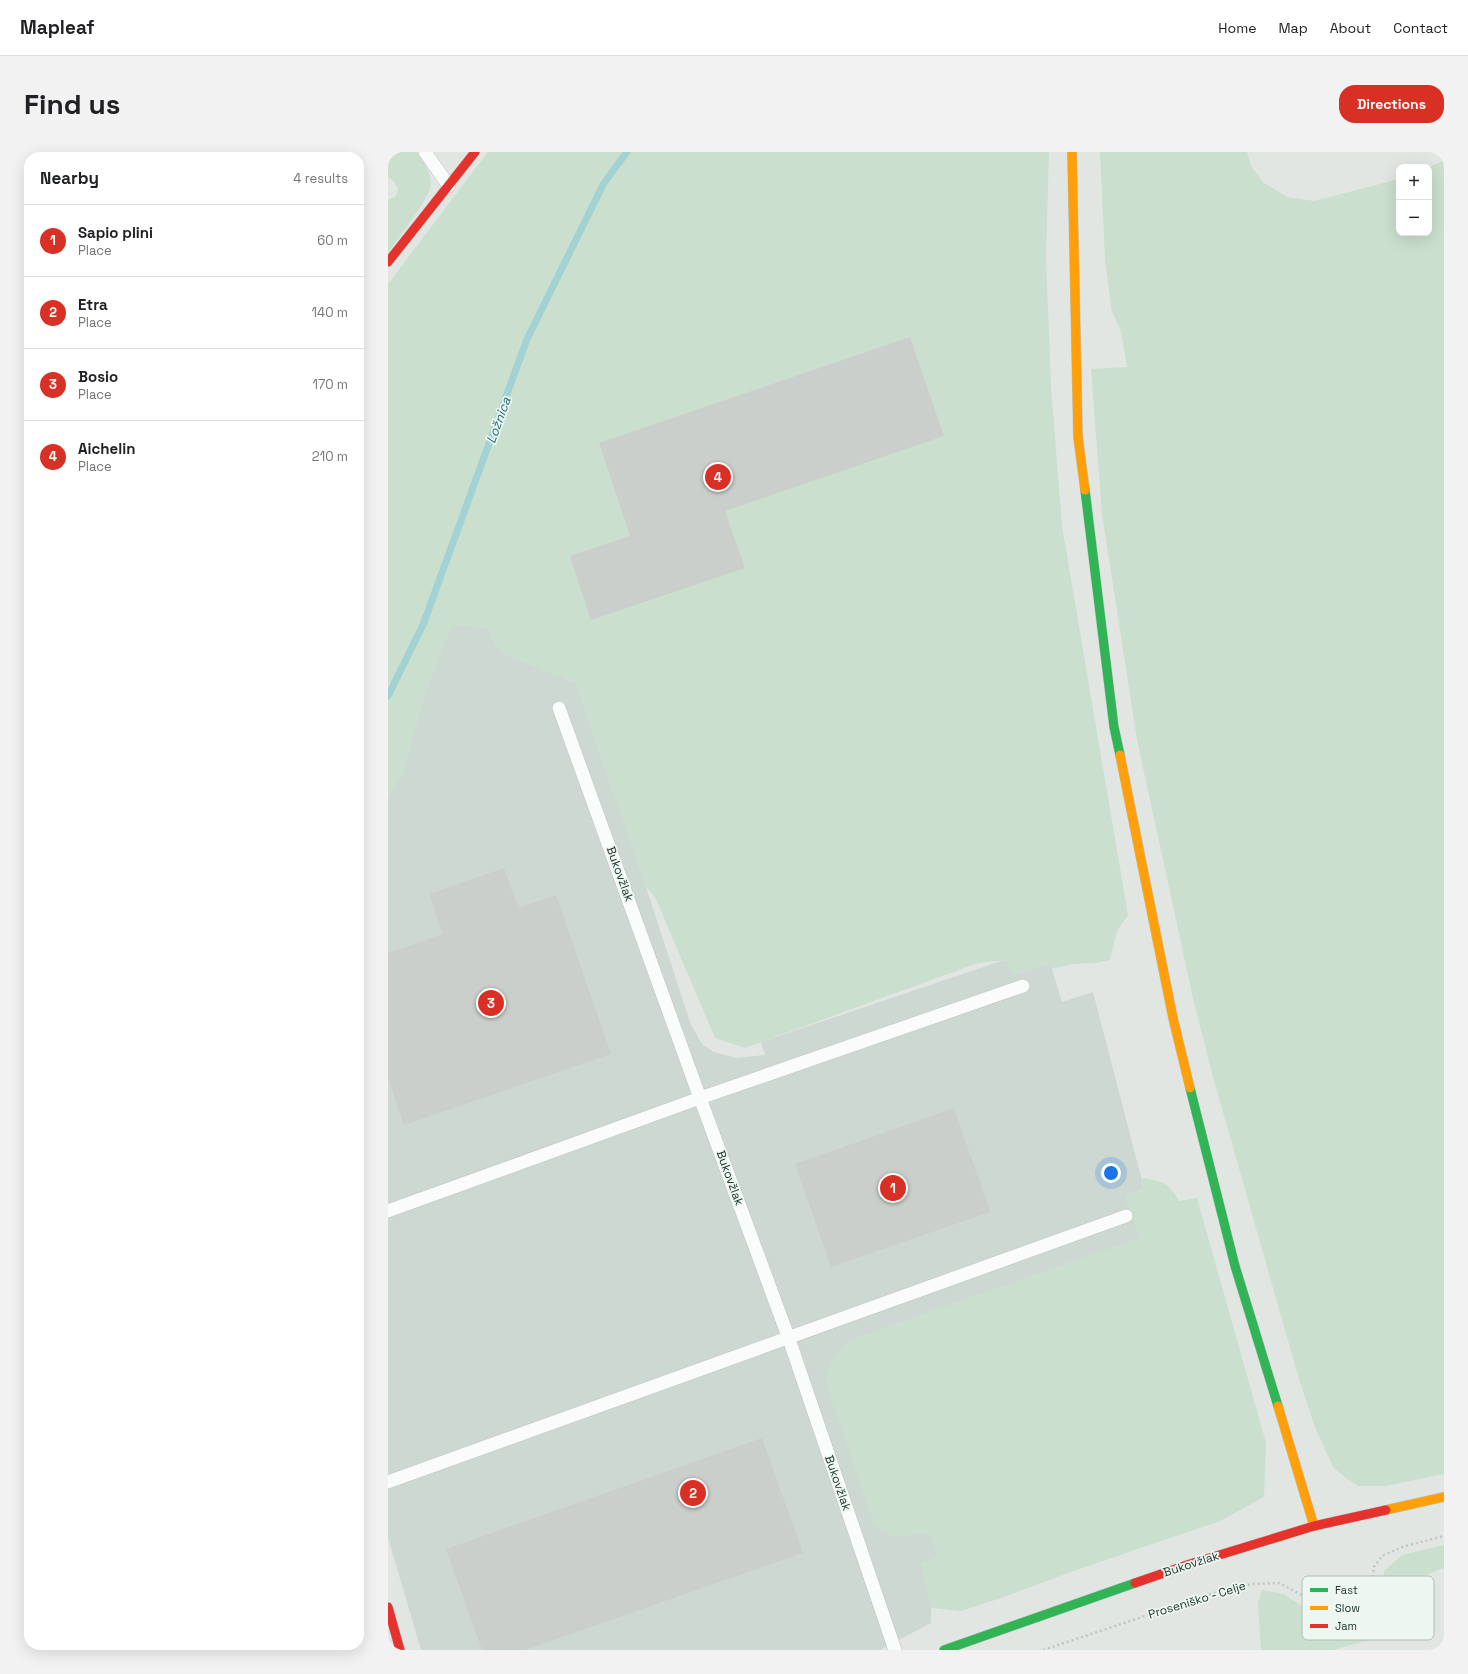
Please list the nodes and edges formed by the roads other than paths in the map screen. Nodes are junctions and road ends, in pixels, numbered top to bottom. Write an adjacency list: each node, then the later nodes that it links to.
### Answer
1 (426, 152): 4 (lane)
2 (475, 152): 4 (main road)
3 (1072, 152): 14 (main road)
4 (449, 186): 5 (main road)
5 (388, 262)
6 (560, 708): 8 (lane, Bukovžlak)
7 (1023, 986): 8 (lane)
8 (700, 1098): 9 (lane); 11 (lane, Bukovžlak)
9 (388, 1210)
10 (1126, 1216): 11 (lane)
11 (789, 1339): 12 (lane); 17 (lane, Bukovžlak)
12 (388, 1482)
13 (1444, 1497): 14 (main road, Bukovžlak)
14 (1314, 1526): 18 (main road, Bukovžlak)
15 (388, 1607): 16 (main road)
16 (400, 1650)
17 (895, 1650)
18 (944, 1650)

